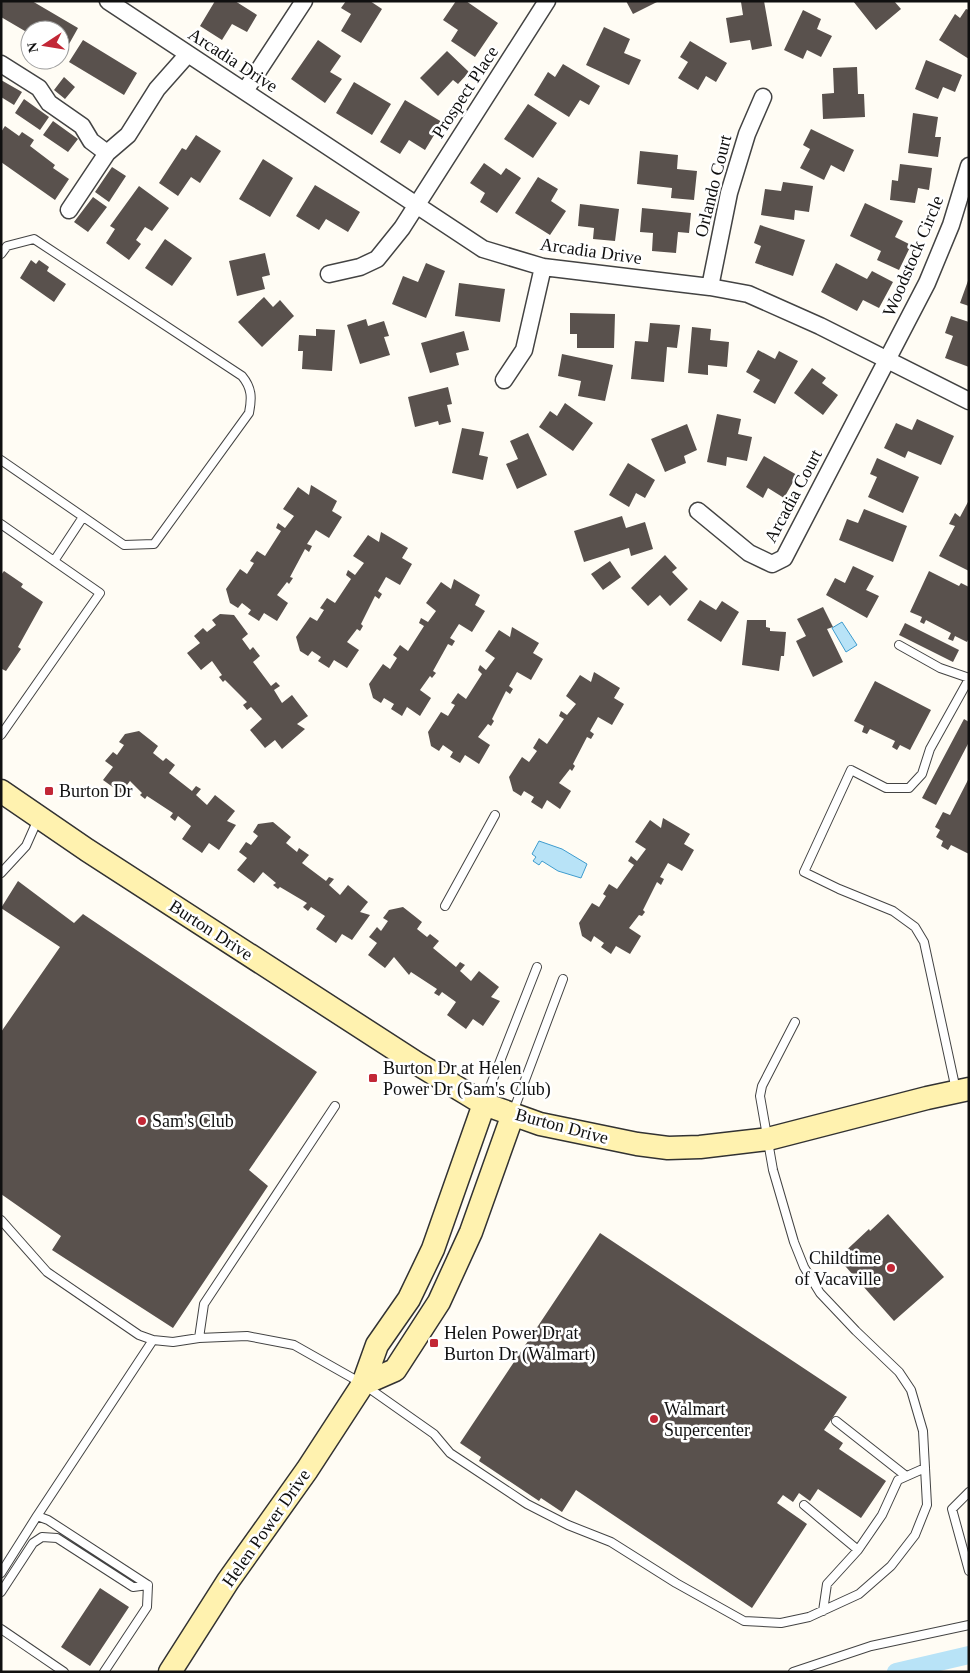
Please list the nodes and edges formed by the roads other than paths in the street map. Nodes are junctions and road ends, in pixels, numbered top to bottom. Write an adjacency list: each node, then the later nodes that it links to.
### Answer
1 (108, 1): 4 (street, Arcadia Drive)
2 (304, 1): 6 (street)
3 (547, 1): 10 (street, Prospect Place)
4 (188, 54): 6 (street, Arcadia Drive); 8 (street)
5 (1, 64): 8 (street)
6 (244, 91): 10 (street, Arcadia Drive)
7 (763, 97): 15 (street, Orlando Court)
8 (107, 153): 11 (street)
9 (969, 166): 16 (street, Woodstock Circle)
10 (416, 205): 13 (street, Arcadia Drive); 14 (street, Prospect Place)
11 (69, 210)
12 (1, 254): 21 (lane)
13 (543, 267): 15 (street, Arcadia Drive); 17 (street)
14 (329, 274)
15 (710, 287): 16 (street, Arcadia Drive)
16 (888, 360): 18 (street, Arcadia Drive); 20 (street, Arcadia Court)
17 (504, 380)
18 (969, 401)
19 (1, 460): 21 (lane)
20 (698, 511)
21 (83, 517): 23 (lane)
22 (1, 524): 23 (lane)
23 (54, 561): 26 (lane)
24 (899, 645): 25 (lane)
25 (969, 679): 35 (lane)
26 (1, 735)
27 (1, 791): 29 (street, Burton Drive)
28 (495, 815): 31 (lane)
29 (39, 817): 30 (lane); 36 (street, Burton Drive)
30 (1, 873)
31 (445, 906)
32 (536, 966): 36 (lane)
33 (563, 979): 38 (lane)
34 (795, 1022): 39 (lane)
35 (962, 1090): 39 (street, Burton Drive)
36 (484, 1104): 38 (street, Burton Drive); 43 (street, Helen Power Drive)
37 (335, 1106): 41 (lane)
38 (512, 1114): 39 (street, Burton Drive); 43 (street)
39 (768, 1139): 45 (lane)
40 (1, 1220): 42 (lane)
41 (199, 1338): 42 (lane); 43 (lane)
42 (153, 1340): 49 (lane)
43 (363, 1384): 55 (lane); 60 (street, Helen Power Drive)
44 (836, 1421): 46 (lane)
45 (925, 1468): 46 (lane); 55 (lane)
46 (906, 1476): 50 (lane)
47 (969, 1492): 51 (lane)
48 (804, 1505): 50 (lane)
49 (37, 1516): 52 (lane); 53 (lane)
50 (858, 1550): 55 (lane)
51 (969, 1572)
52 (1, 1573)
53 (148, 1586): 54 (lane); 59 (lane)
54 (1, 1592)
55 (823, 1611)
56 (969, 1625): 61 (lane)
57 (1, 1629): 58 (lane)
58 (64, 1672)
59 (104, 1672)
60 (170, 1672)
61 (793, 1672)

